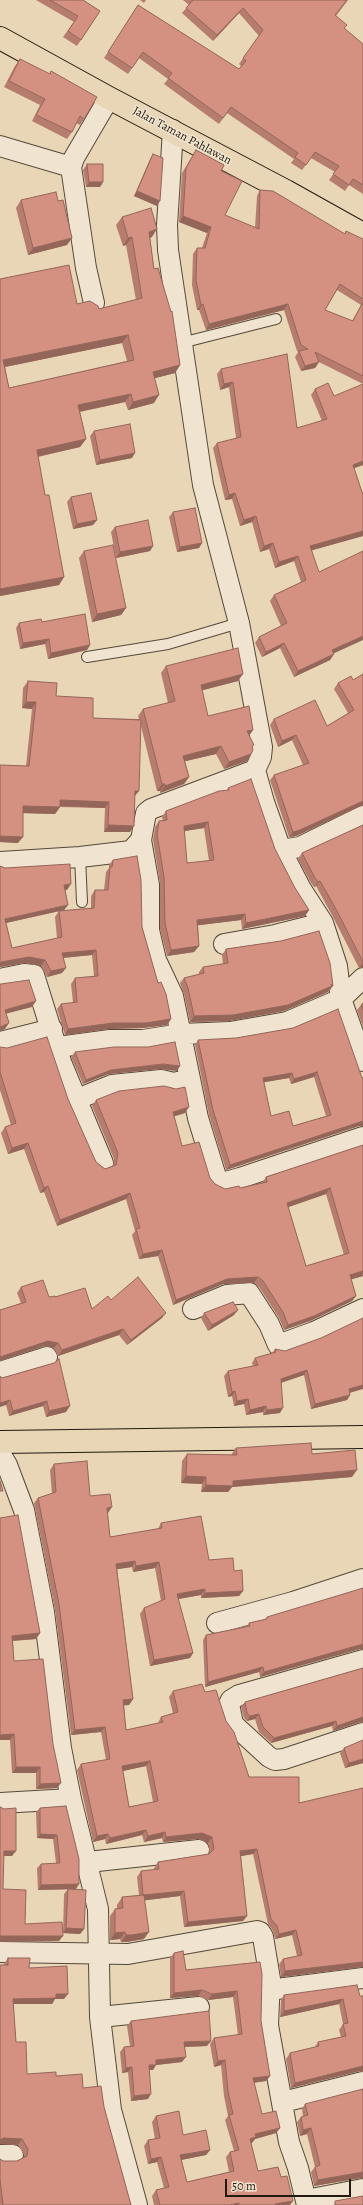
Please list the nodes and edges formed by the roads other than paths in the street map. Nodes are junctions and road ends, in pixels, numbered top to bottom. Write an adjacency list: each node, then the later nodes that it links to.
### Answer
1 (0, 38): 2 (main road, Jalan Taman Pahlawan)
2 (109, 98): 3 (main road, Jalan Taman Pahlawan); 5 (street)
3 (173, 130): 6 (main road, Jalan Taman Pahlawan); 9 (street)
4 (0, 146): 5 (street)
5 (72, 167): 7 (street)
6 (363, 234)
7 (94, 303)
8 (276, 319): 9 (lane)
9 (181, 343): 10 (street)
10 (239, 623): 11 (lane); 12 (street)
11 (87, 657)
12 (256, 770): 14 (street); 15 (street)
13 (363, 816): 15 (street)
14 (141, 840): 16 (street); 24 (street)
15 (281, 850): 19 (street)
16 (80, 857): 17 (street); 18 (lane)
17 (0, 862)
18 (82, 902)
19 (323, 923): 20 (street); 23 (street)
20 (224, 944)
21 (363, 978): 23 (street)
22 (0, 980): 25 (street)
23 (341, 999): 24 (street); 27 (street)
24 (181, 1034): 25 (street); 28 (street)
25 (54, 1038): 26 (street); 29 (street)
26 (0, 1042)
27 (363, 1061)
28 (190, 1079): 29 (street); 30 (street)
29 (75, 1100): 31 (street)
30 (363, 1137)
31 (103, 1163)
32 (193, 1309): 33 (street)
33 (363, 1309)
34 (47, 1357): 35 (street)
35 (0, 1372)
36 (363, 1437): 37 (main road)
37 (0, 1442)
38 (0, 1453): 43 (street)
39 (363, 1579): 40 (street)
40 (217, 1623)
41 (363, 1660): 42 (street)
42 (363, 1733)
43 (71, 1799): 44 (street); 46 (street)
44 (0, 1803)
45 (199, 1850): 46 (street)
46 (88, 1862): 48 (street)
47 (0, 1952): 48 (street)
48 (99, 1953): 50 (street); 52 (street)
49 (363, 1978): 50 (street)
50 (268, 1990): 54 (street)
51 (199, 2007): 52 (street)
52 (100, 2018): 57 (street)
53 (363, 2082): 54 (street)
54 (283, 2102): 56 (street)
55 (363, 2189): 56 (street)
56 (307, 2203)
57 (137, 2205)

